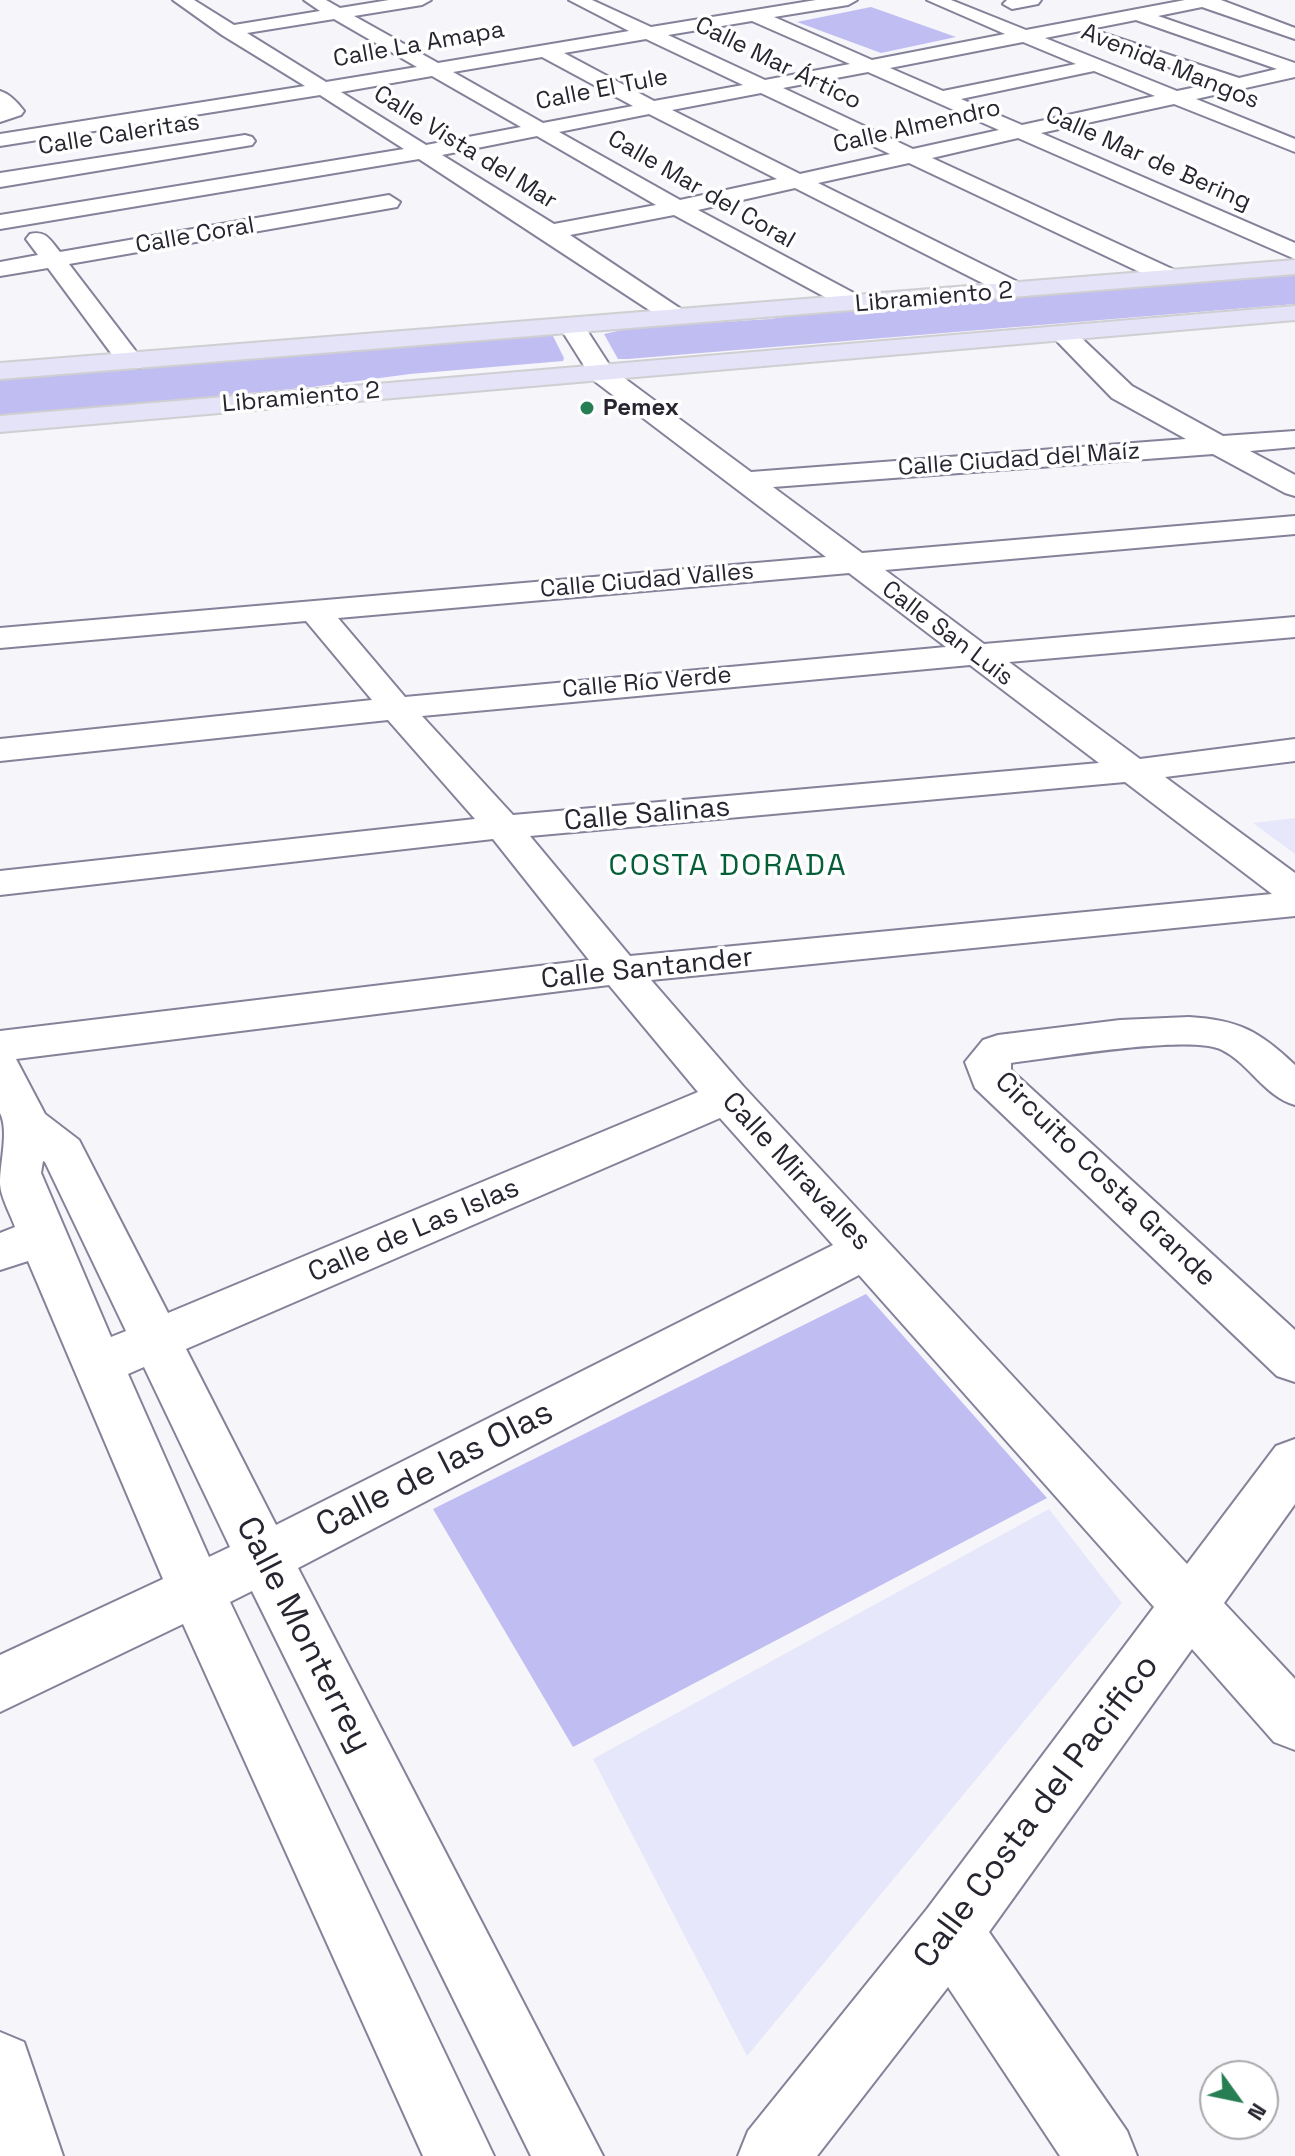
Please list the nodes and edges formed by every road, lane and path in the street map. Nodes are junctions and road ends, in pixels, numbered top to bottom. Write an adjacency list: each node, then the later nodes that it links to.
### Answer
1 (182, 0): 15 (street, Calle Vista del Mar)
2 (313, 0): 11 (street, Calle Mar del Coral)
3 (422, 0): 11 (street)
4 (578, 0): 16 (street, Calle Mar Ártico)
5 (715, 0): 13 (street, Calle Mar de Bering)
6 (848, 0): 13 (street, Calle La Amapa)
7 (936, 0): 18 (street, Avenida Mangos)
8 (1032, 0): 10 (street)
9 (1204, 1): 12 (street, Calle El Tule); 17 (street)
10 (1007, 2): 14 (street)
11 (337, 13): 15 (street); 22 (street, Calle Mar del Coral)
12 (1136, 14): 14 (street, Calle El Tule); 23 (street)
13 (753, 15): 16 (street, Calle La Amapa); 20 (street, Calle Mar de Bering)
14 (1069, 27): 18 (street, Calle El Tule); 24 (street)
15 (228, 31): 26 (street, Calle Vista del Mar)
16 (650, 31): 19 (street, Calle La Amapa); 25 (street, Calle Mar Ártico)
17 (1295, 34)
18 (1022, 35): 20 (street, Calle El Tule); 21 (street, Avenida Mangos)
19 (542, 49): 22 (street, Calle La Amapa); 30 (street)
20 (867, 65): 25 (street, Calle El Tule); 29 (street, Calle Mar de Bering)
21 (1097, 65): 27 (street, Avenida Mangos); 29 (street)
22 (434, 69): 26 (street, Calle La Amapa); 34 (street, Calle Mar del Coral)
23 (1295, 70): 24 (street, Calle Almendro)
24 (1236, 82): 27 (street, Calle Almendro)
25 (761, 86): 30 (street, Calle El Tule); 41 (street, Calle Mar Ártico)
26 (323, 89): 31 (street, Calle La Amapa); 40 (street, Calle Vista del Mar)
27 (1173, 96): 35 (street, Avenida Mangos); 36 (street, Calle Almendro)
28 (0, 97): 32 (street)
29 (941, 97): 36 (street, Calle Mar de Bering)
30 (650, 107): 34 (street, Calle El Tule); 44 (street)
31 (207, 109): 37 (street, Calle La Amapa); 39 (street)
32 (0, 116)
33 (1295, 126): 35 (street)
34 (540, 128): 40 (street, Calle El Tule); 47 (street, Calle Mar del Coral)
35 (1253, 128): 38 (street, Avenida Mangos)
36 (1018, 131): 41 (street, Calle Almendro); 51 (street, Calle Mar de Bering)
37 (0, 140)
38 (1295, 146)
39 (256, 150): 42 (street); 43 (street, Calle Caleritas)
40 (423, 152): 42 (street, Calle El Tule); 50 (street, Calle Vista del Mar)
41 (911, 156): 44 (street, Calle Almendro); 55 (street, Calle Mar Ártico)
42 (288, 175): 48 (street, Calle El Tule)
43 (0, 180)
44 (798, 181): 47 (street, Calle Almendro); 56 (street)
45 (0, 190): 48 (street)
46 (389, 202): 52 (street, Calle Coral)
47 (680, 207): 50 (street, Calle Almendro); 57 (street, Calle Mar del Coral)
48 (24, 218): 49 (street, Calle El Tule); 52 (street)
49 (0, 222)
50 (550, 232): 59 (street, Calle Vista del Mar)
51 (1295, 252)
52 (52, 260): 54 (street, Calle Coral); 62 (street)
53 (1295, 267): 55 (main road, Libramiento 2)
54 (0, 269)
55 (1172, 278): 56 (main road, Libramiento 2)
56 (1017, 291): 57 (main road, Libramiento 2)
57 (856, 304): 59 (main road, Libramiento 2)
58 (1295, 313): 61 (main road, Libramiento 2)
59 (678, 318): 60 (main road, Libramiento 2)
60 (572, 326): 62 (main road, Libramiento 2); 64 (street)
61 (1064, 335): 64 (main road, Libramiento 2); 67 (street)
62 (131, 362): 63 (main road, Libramiento 2)
63 (0, 371)
64 (602, 374): 65 (main road, Libramiento 2); 68 (street, Calle San Luis)
65 (0, 424)
66 (1295, 439): 67 (street, Calle Ciudad del Maíz)
67 (1217, 445): 68 (street, Calle Ciudad del Maíz); 69 (street)
68 (742, 481): 71 (street, Calle San Luis)
69 (1295, 487)
70 (1295, 525): 71 (street, Calle Ciudad Valles)
71 (854, 564): 72 (street, Calle Ciudad Valles); 75 (street, Calle San Luis)
72 (313, 609): 74 (street, Calle Ciudad Valles); 76 (street, Calle Miravalles)
73 (1295, 627): 75 (street, Calle Río Verde)
74 (0, 638)
75 (976, 656): 76 (street, Calle Río Verde); 79 (street, Calle San Luis)
76 (397, 709): 77 (street, Calle Río Verde); 80 (street, Calle Miravalles)
77 (0, 750)
78 (1295, 750): 79 (street, Calle Salinas)
79 (1131, 771): 80 (street, Calle Salinas); 82 (street, Calle San Luis)
80 (503, 827): 81 (street, Calle Salinas); 84 (street, Calle Miravalles)
81 (0, 883)
82 (1295, 892)
83 (1295, 904): 84 (street, Calle Santander)
84 (619, 970): 85 (street, Calle Santander); 88 (street, Calle Miravalles)
85 (0, 1046)
86 (0, 1068): 89 (street, Calle Monterrey)
87 (1295, 1090): 93 (street, Circuito Costa Grande)
88 (727, 1097): 91 (street, Calle Miravalles); 92 (street, Calle de Las Islas)
89 (28, 1124): 90 (street); 92 (street, Calle Monterrey)
90 (21, 1244): 94 (street)
91 (867, 1249): 96 (street, Calle de las Olas); 98 (street, Calle Miravalles)
92 (158, 1340): 94 (street, Calle de Las Islas); 96 (street, Calle Monterrey)
93 (1295, 1361)
94 (100, 1364): 97 (street)
95 (1295, 1462): 98 (street, Calle Costa del Pacifico)
96 (264, 1558): 97 (street, Calle de las Olas); 105 (street, Calle Monterrey)
97 (196, 1590): 99 (street, Calle de las Olas); 104 (street)
98 (1191, 1606): 100 (street, Calle Miravalles); 101 (street, Calle Costa del Pacifico)
99 (0, 1684)
100 (1295, 1722)
101 (950, 1932): 106 (street, Calle Costa del Pacifico); 107 (street)
102 (0, 2066): 103 (street)
103 (28, 2156)
104 (459, 2156)
105 (568, 2156)
106 (773, 2156)
107 (1102, 2156)

